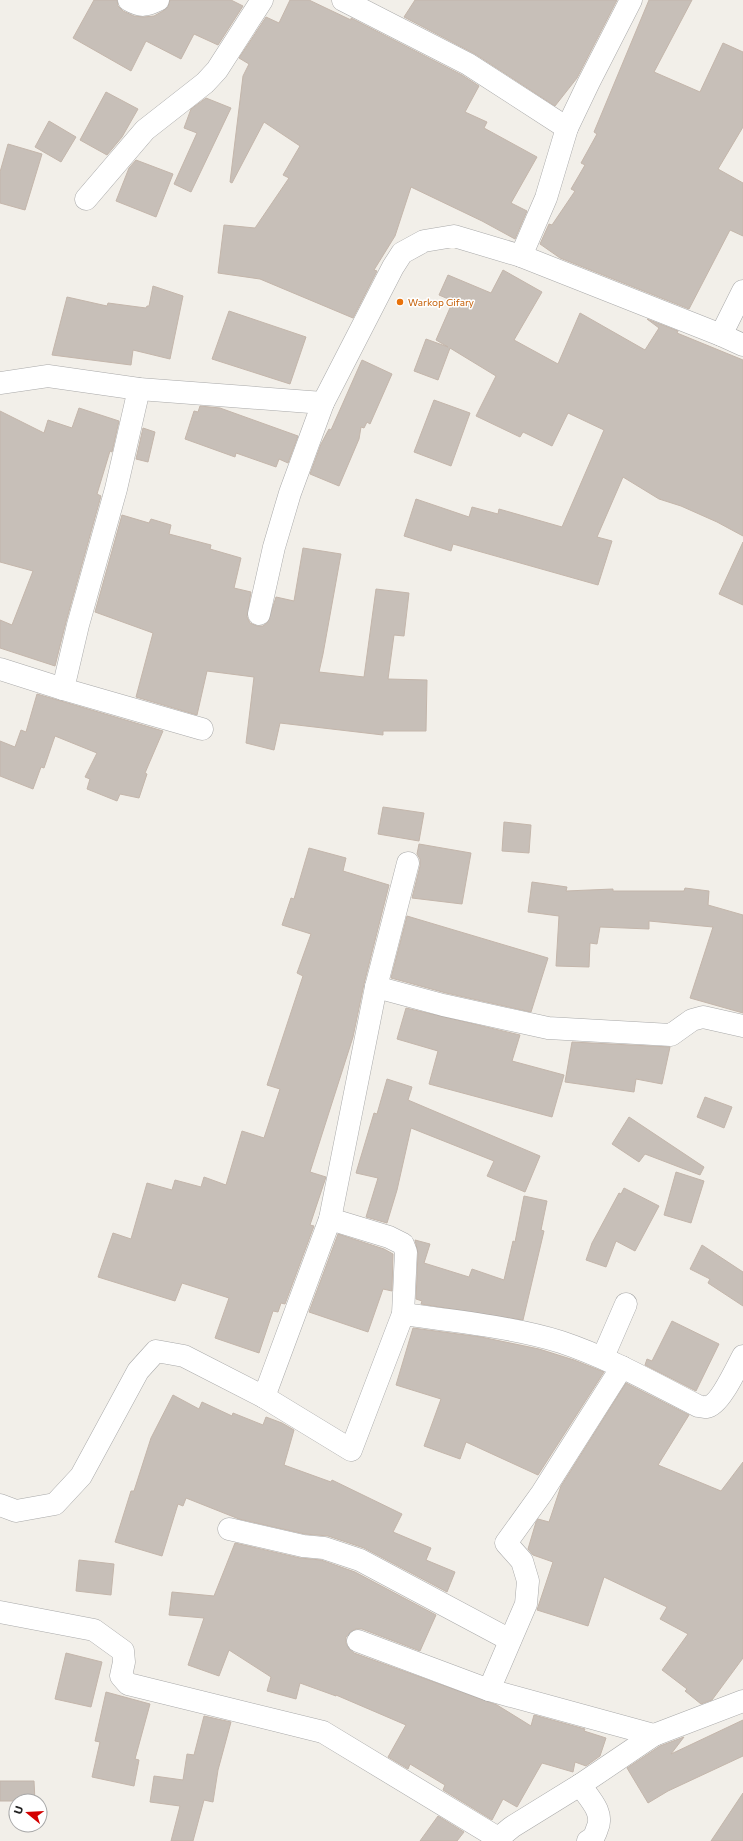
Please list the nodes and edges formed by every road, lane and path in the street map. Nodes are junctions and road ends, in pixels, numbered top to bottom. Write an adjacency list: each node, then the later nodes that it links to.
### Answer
1 (129, 0): 2 (street)
2 (158, 0)
3 (262, 0): 7 (street)
4 (631, 0): 6 (street)
5 (353, 2): 6 (street)
6 (567, 128): 8 (street)
7 (86, 199)
8 (521, 256): 10 (street); 14 (street)
9 (743, 291): 10 (street)
10 (721, 335): 11 (street)
11 (743, 345)
12 (0, 383): 13 (street)
13 (139, 389): 14 (street); 17 (street)
14 (323, 403): 15 (street)
15 (259, 614)
16 (0, 669): 17 (street)
17 (62, 689): 18 (street)
18 (202, 729)
19 (408, 863): 20 (street)
20 (376, 987): 21 (street); 22 (street)
21 (743, 1026)
22 (330, 1219): 24 (street); 28 (street)
23 (626, 1304): 26 (street)
24 (403, 1314): 26 (street); 28 (street)
25 (743, 1356): 27 (street)
26 (603, 1357): 27 (street)
27 (622, 1366): 32 (street)
28 (264, 1397): 29 (street)
29 (0, 1505)
30 (229, 1529): 32 (street)
31 (0, 1612): 38 (street)
32 (510, 1640): 34 (street)
33 (358, 1641): 34 (street)
34 (489, 1690): 36 (street)
35 (743, 1701): 36 (street)
36 (654, 1734): 37 (street)
37 (580, 1785): 38 (street); 39 (street)
38 (496, 1840)
39 (588, 1841)

